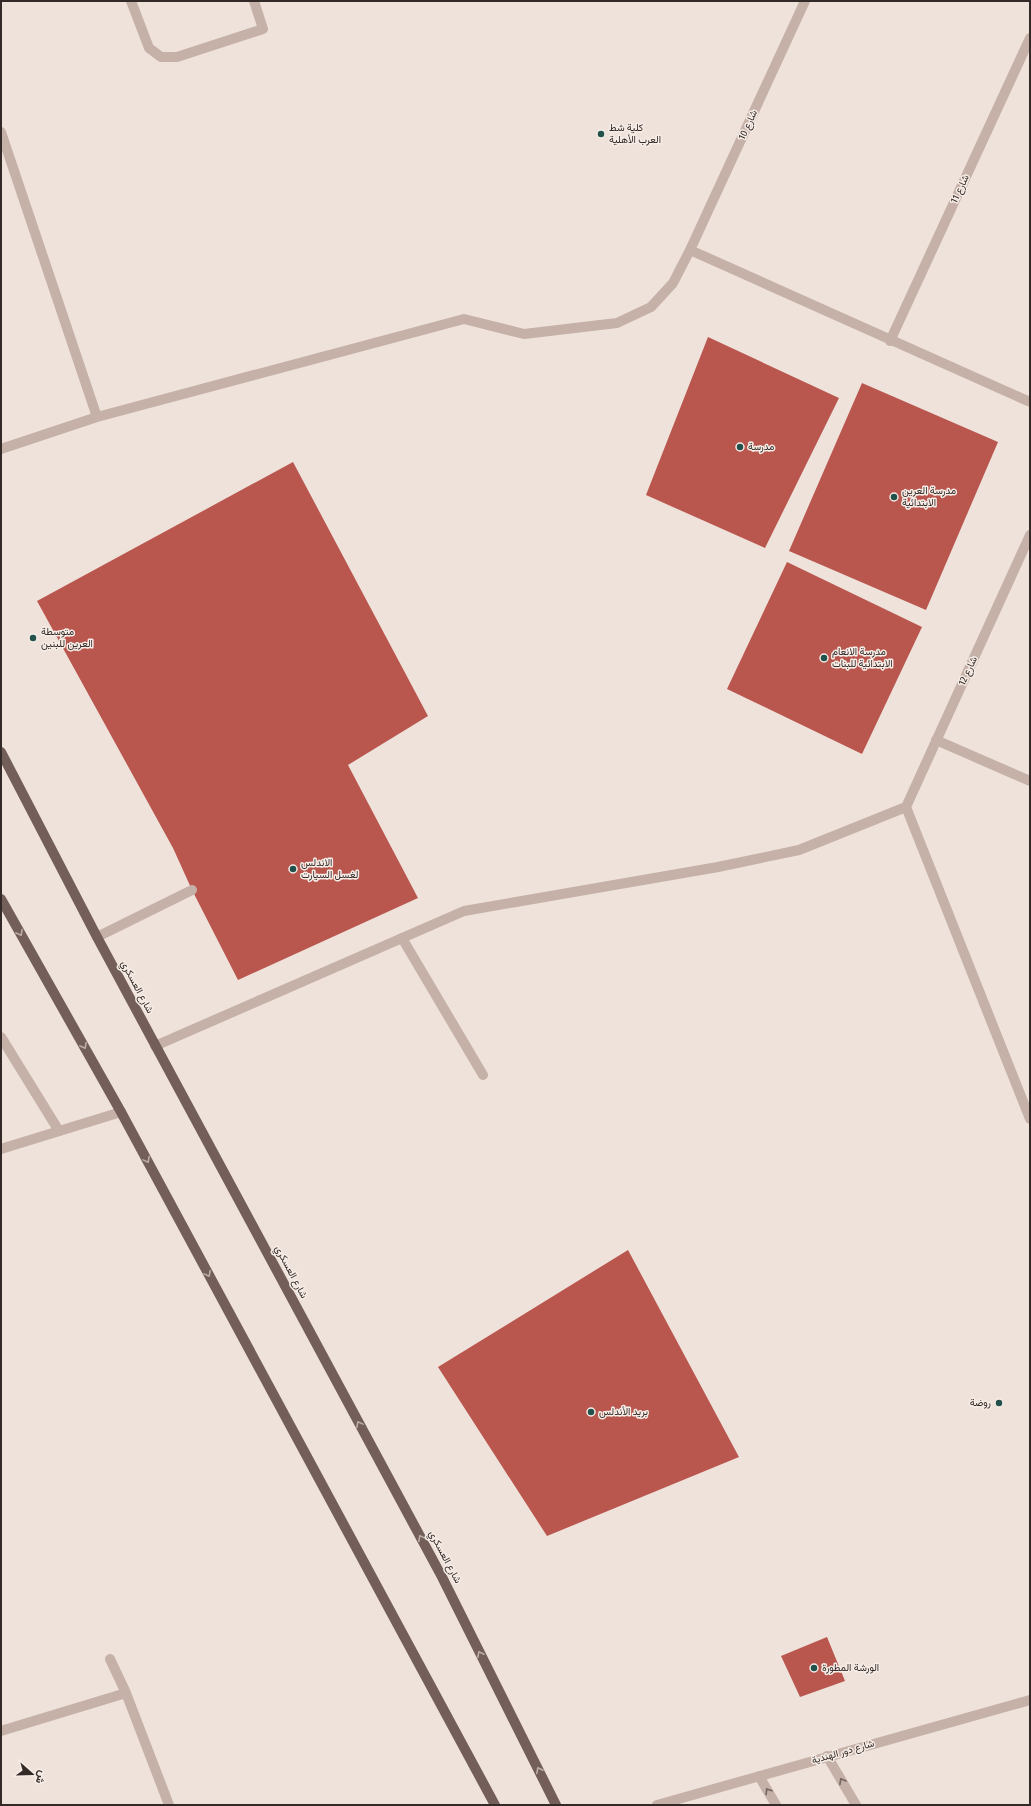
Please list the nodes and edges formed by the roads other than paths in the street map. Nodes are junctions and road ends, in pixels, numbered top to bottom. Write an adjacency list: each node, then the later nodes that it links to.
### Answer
1 (131, 1): 2 (street)
2 (254, 1)
3 (805, 1): 6 (street, شارع 10)
4 (1030, 38): 7 (street, شارع 11)
5 (1, 132): 9 (street)
6 (690, 250): 7 (street); 9 (street, شارع 10)
7 (890, 341): 8 (street)
8 (1030, 402)
9 (96, 417): 10 (street, شارع 10)
10 (1, 449)
11 (1030, 535): 12 (street, شارع 12)
12 (936, 740): 14 (street); 15 (street, شارع 12)
13 (1, 752): 18 (main road, شارع العسكري)
14 (1030, 781)
15 (906, 807): 19 (street); 24 (street)
16 (192, 890): 18 (street)
17 (1, 898): 23 (main road, one-way to 23)
18 (97, 937): 21 (main road, شارع العسكري)
19 (402, 938): 21 (street); 22 (street)
20 (1, 1037): 25 (street)
21 (155, 1046): 35 (main road, شارع العسكري, one-way to 21)
22 (484, 1075)
23 (121, 1112): 25 (street); 34 (main road, one-way to 34)
24 (1030, 1119)
25 (59, 1131): 26 (street)
26 (1, 1149)
27 (110, 1659): 28 (street)
28 (126, 1693): 30 (street); 33 (street)
29 (1030, 1700): 31 (street, شارع دور الهندية)
30 (1, 1730)
31 (827, 1756): 32 (street, شارع دور الهندية); 38 (street, one-way to 31)
32 (759, 1776): 36 (street, شارع دور الهندية); 37 (street, one-way to 32)
33 (169, 1805)
34 (495, 1805)
35 (556, 1805)
36 (657, 1805)
37 (776, 1805)
38 (856, 1805)

